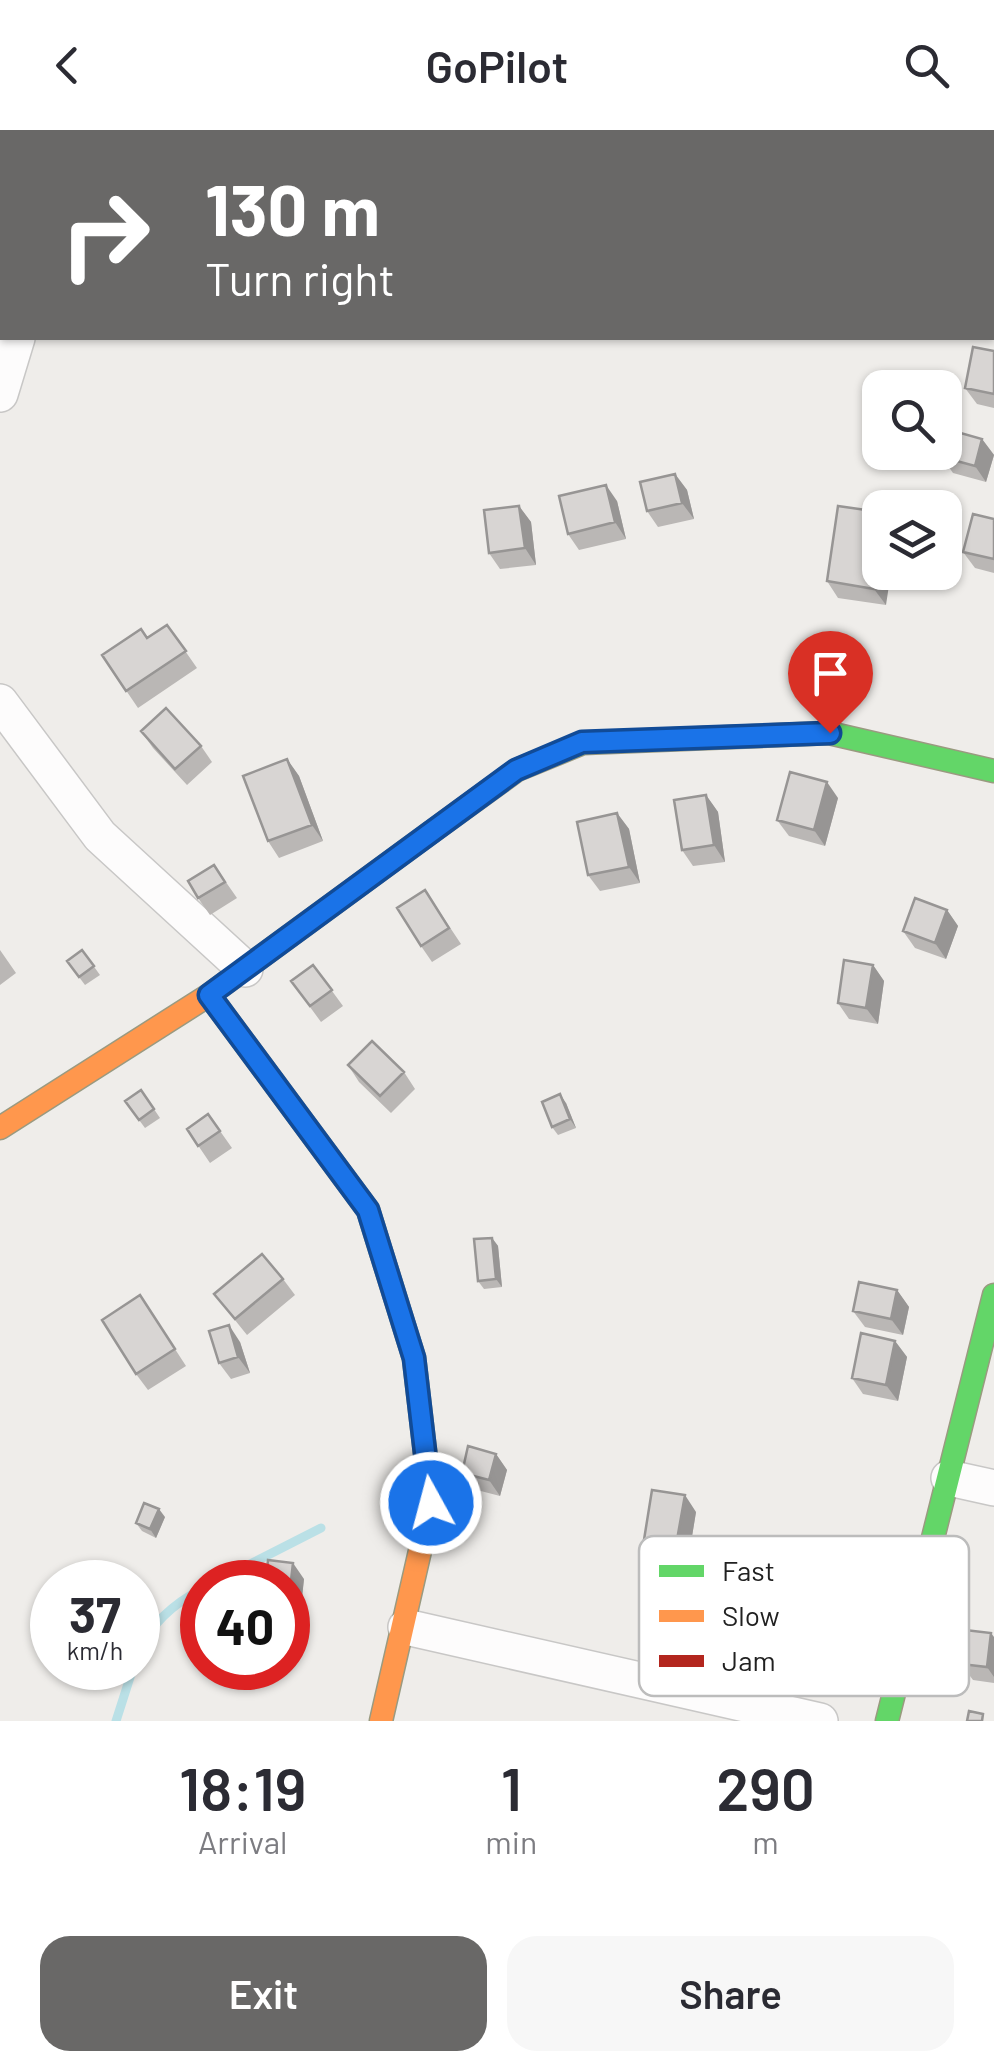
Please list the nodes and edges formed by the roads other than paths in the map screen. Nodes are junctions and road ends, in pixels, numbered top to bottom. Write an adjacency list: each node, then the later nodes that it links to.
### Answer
1 (16, 340): 2 (street)
2 (0, 394)
3 (0, 702): 5 (street)
4 (994, 770): 5 (street)
5 (245, 969): 6 (street)
6 (209, 995): 7 (street); 12 (street)
7 (0, 1128)
8 (994, 1296): 9 (street)
9 (949, 1478): 10 (street); 11 (street)
10 (994, 1488)
11 (934, 1536)
12 (406, 1626): 13 (street); 16 (street)
13 (639, 1679)
14 (711, 1696): 17 (street)
15 (893, 1696): 18 (street)
16 (381, 1721)
17 (820, 1721)
18 (887, 1721)

